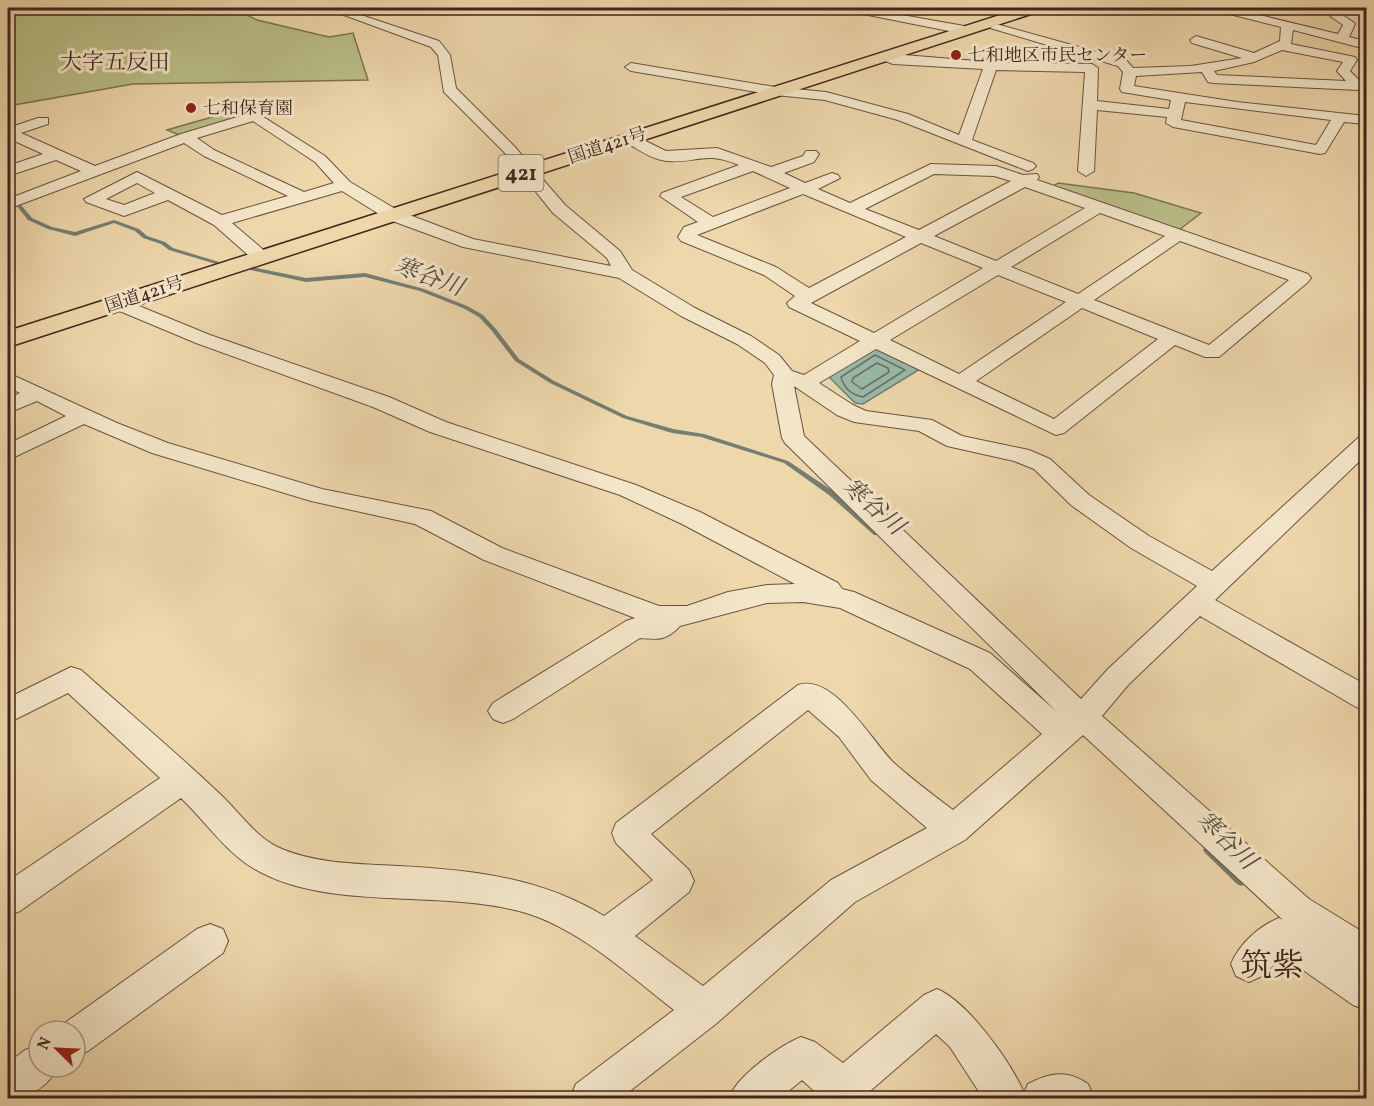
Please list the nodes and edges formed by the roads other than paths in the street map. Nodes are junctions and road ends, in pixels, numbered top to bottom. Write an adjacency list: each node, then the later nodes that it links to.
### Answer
1 (331, 8): 44 (street)
2 (848, 8): 10 (street)
3 (1035, 8): 10 (highway, 国道421号 / 421)
4 (1218, 8): 7 (street)
5 (1263, 8): 7 (street)
6 (1325, 8): 11 (street)
7 (1252, 16): 8 (street)
8 (1287, 26): 11 (street); 14 (street)
9 (996, 28): 23 (street)
10 (964, 30): 15 (highway, 国道421号 / 421)
11 (1342, 38): 13 (street)
12 (1196, 40): 16 (street)
13 (1366, 45)
14 (1281, 46): 16 (street); 22 (street)
15 (884, 56): 18 (street); 26 (highway, 国道421号 / 421)
16 (1254, 58): 17 (street); 20 (street)
17 (1275, 62)
18 (989, 66): 25 (street); 38 (street)
19 (631, 67): 26 (street)
20 (1207, 70): 22 (street); 23 (street)
21 (1326, 70): 22 (street)
22 (1343, 71): 24 (street)
23 (1130, 72): 25 (street)
24 (1366, 72)
25 (1110, 88): 27 (street); 28 (street)
26 (775, 91): 37 (highway, 国道421号 / 421); 38 (street)
27 (1179, 96): 30 (street); 32 (street)
28 (1091, 105): 30 (street); 45 (street)
29 (240, 106): 31 (street)
30 (1175, 114): 32 (street)
31 (256, 116): 36 (street); 49 (street)
32 (1340, 117): 33 (street)
33 (1366, 120)
34 (44, 121): 35 (street)
35 (8, 133): 40 (street)
36 (186, 137): 43 (street); 52 (street)
37 (628, 138): 41 (street); 44 (highway, 国道421号 / 421)
38 (964, 142): 48 (street)
39 (811, 154): 46 (street)
40 (56, 155): 42 (street); 43 (street)
41 (751, 166): 46 (street); 58 (street)
42 (8, 171)
43 (95, 171): 53 (street)
44 (528, 171): 56 (highway, 国道421号 / 421); 63 (street)
45 (1086, 171)
46 (768, 174): 50 (street)
47 (832, 178): 50 (street)
48 (1024, 181): 54 (street); 55 (street); 60 (street)
49 (344, 185): 52 (street); 56 (street)
50 (804, 189): 55 (street); 58 (street)
51 (170, 193): 57 (street)
52 (302, 197): 57 (street)
53 (8, 204)
54 (1098, 207): 59 (street); 62 (street)
55 (851, 209): 60 (street)
56 (393, 215): 61 (highway, 国道421号 / 421); 63 (street)
57 (220, 220): 61 (street)
58 (713, 224): 64 (street)
59 (1177, 235): 65 (street); 67 (street)
60 (920, 236): 62 (street); 64 (street)
61 (261, 257): 66 (highway, 国道421号 / 421)
62 (997, 267): 65 (street); 69 (street)
63 (625, 274): 71 (street)
64 (808, 296): 69 (street)
65 (1079, 300): 67 (street); 72 (street)
66 (117, 303): 68 (highway, 国道421号 / 421); 79 (street)
67 (1172, 338): 72 (street)
68 (8, 339)
69 (875, 341): 71 (street); 72 (street)
70 (8, 379): 73 (street)
71 (795, 379): 78 (street); 84 (street)
72 (961, 382)
73 (36, 394): 74 (street); 75 (street)
74 (8, 407)
75 (83, 416): 77 (street); 80 (street)
76 (1366, 443): 78 (street)
77 (8, 453)
78 (1206, 593): 81 (street); 84 (street)
79 (845, 599): 80 (street); 84 (street)
80 (672, 617): 83 (street)
81 (1366, 699)
82 (8, 711): 85 (street)
83 (503, 711)
84 (1070, 728): 86 (street); 90 (street)
85 (183, 780): 87 (street); 88 (street)
86 (953, 830): 88 (street); 93 (street)
87 (8, 900)
88 (606, 936): 93 (street)
89 (210, 941): 94 (street)
90 (1366, 954)
91 (1249, 964): 92 (street)
92 (1366, 992)
93 (704, 1010): 97 (street)
94 (87, 1029)
95 (27, 1073): 96 (street)
96 (8, 1087)
97 (590, 1098)
98 (749, 1098): 99 (street)
99 (1006, 1098)
100 (1042, 1098): 101 (street)
101 (1074, 1098)

